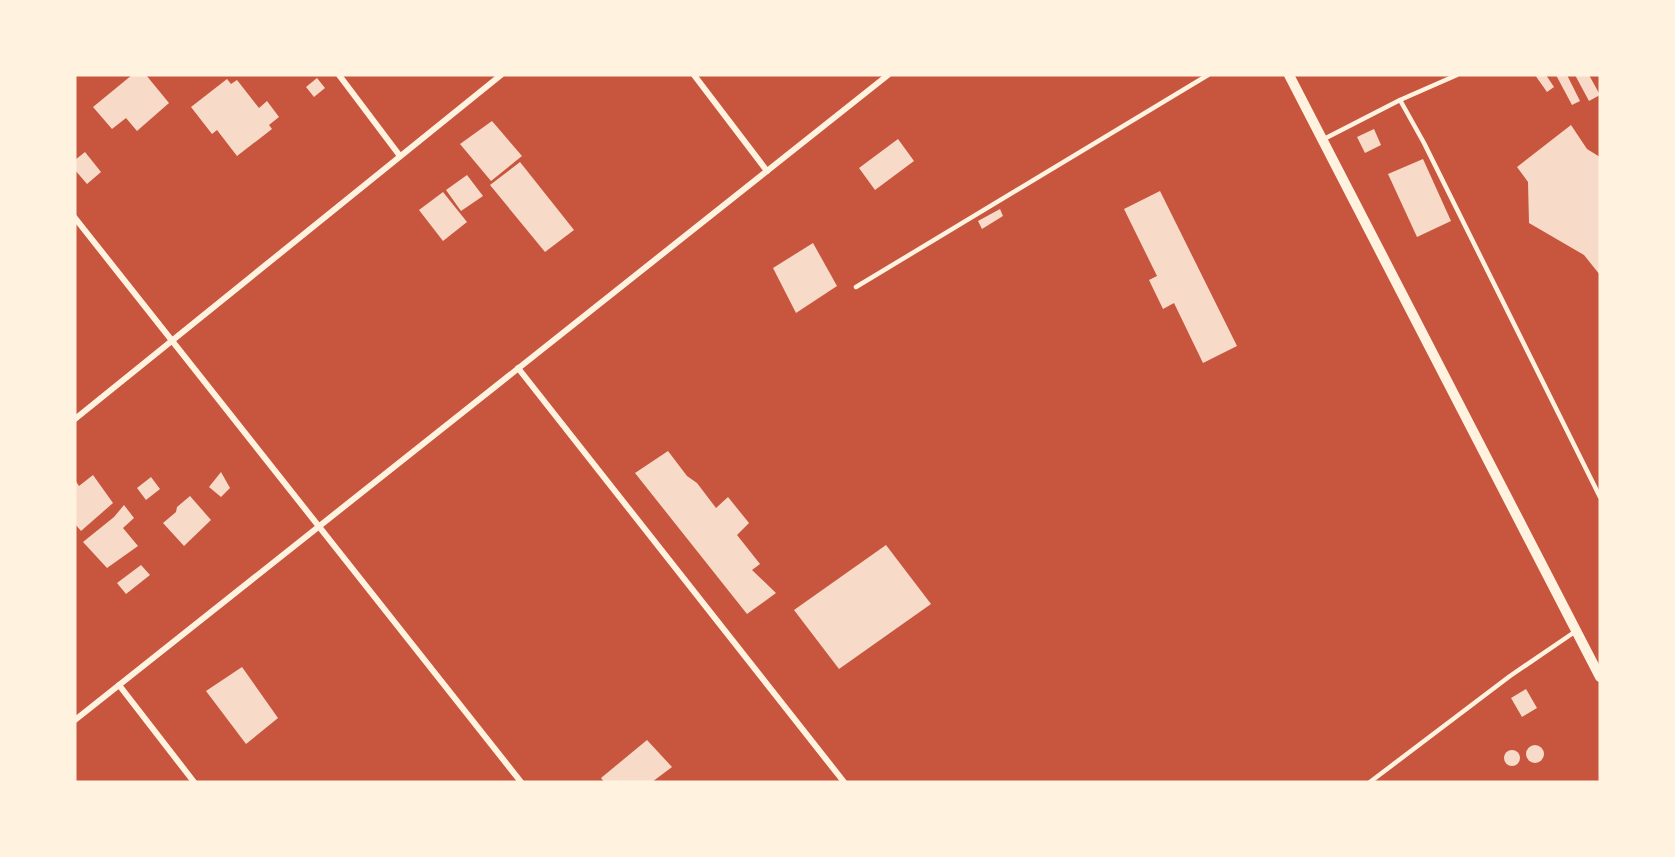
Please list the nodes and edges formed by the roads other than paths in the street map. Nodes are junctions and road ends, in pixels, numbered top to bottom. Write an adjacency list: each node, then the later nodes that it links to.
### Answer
1 (339, 75): 10 (street)
2 (501, 75): 10 (street)
3 (694, 75): 11 (street)
4 (888, 75): 11 (street)
5 (1208, 75): 13 (lane)
6 (1289, 75): 9 (street)
7 (1457, 75): 8 (lane)
8 (1400, 100): 9 (lane); 17 (lane)
9 (1322, 140): 19 (street)
10 (400, 156): 14 (street)
11 (767, 171): 15 (street)
12 (75, 218): 14 (street)
13 (856, 287)
14 (171, 340): 16 (street); 18 (street)
15 (518, 368): 18 (street); 25 (street)
16 (75, 419)
17 (1600, 497)
18 (319, 526): 21 (street); 24 (street)
19 (1576, 632): 20 (street); 26 (lane)
20 (1600, 677)
21 (119, 685): 22 (street); 23 (street)
22 (75, 720)
23 (194, 782)
24 (521, 782)
25 (844, 782)
26 (1370, 782)

